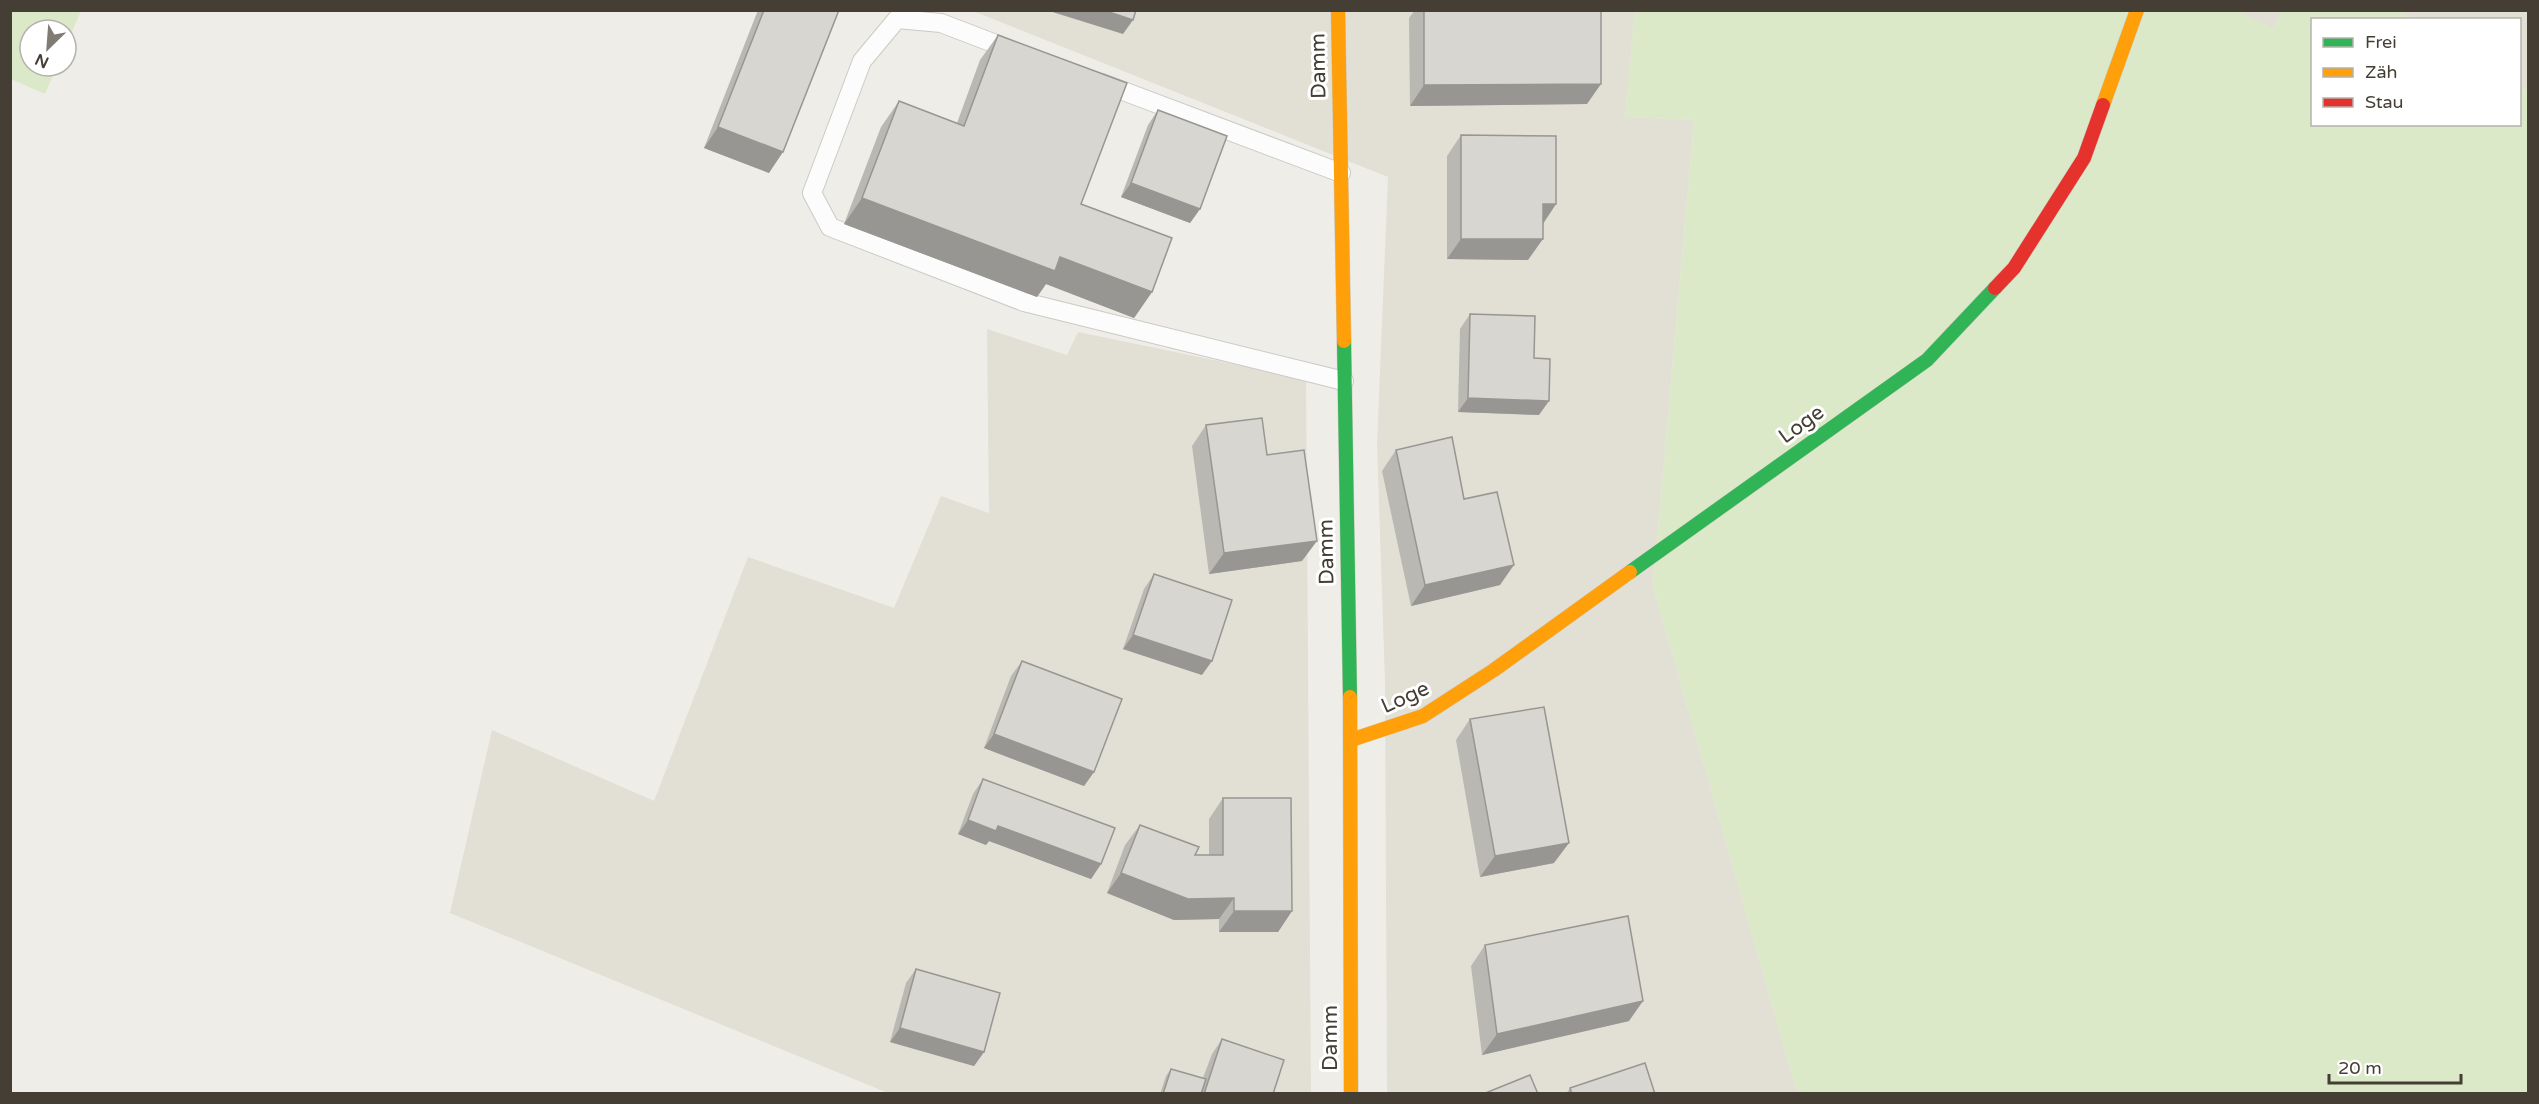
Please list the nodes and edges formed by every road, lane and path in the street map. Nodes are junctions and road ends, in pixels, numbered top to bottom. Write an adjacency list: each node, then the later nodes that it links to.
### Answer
1 (1338, 10): 5 (main road, Damm)
2 (2137, 10): 7 (main road, Loge)
3 (1030, 57): 6 (lane)
4 (1086, 77): 5 (lane)
5 (1341, 173): 6 (main road, Damm)
6 (1344, 381): 7 (main road, Damm)
7 (1351, 740): 8 (main road, Damm)
8 (1351, 1094)

